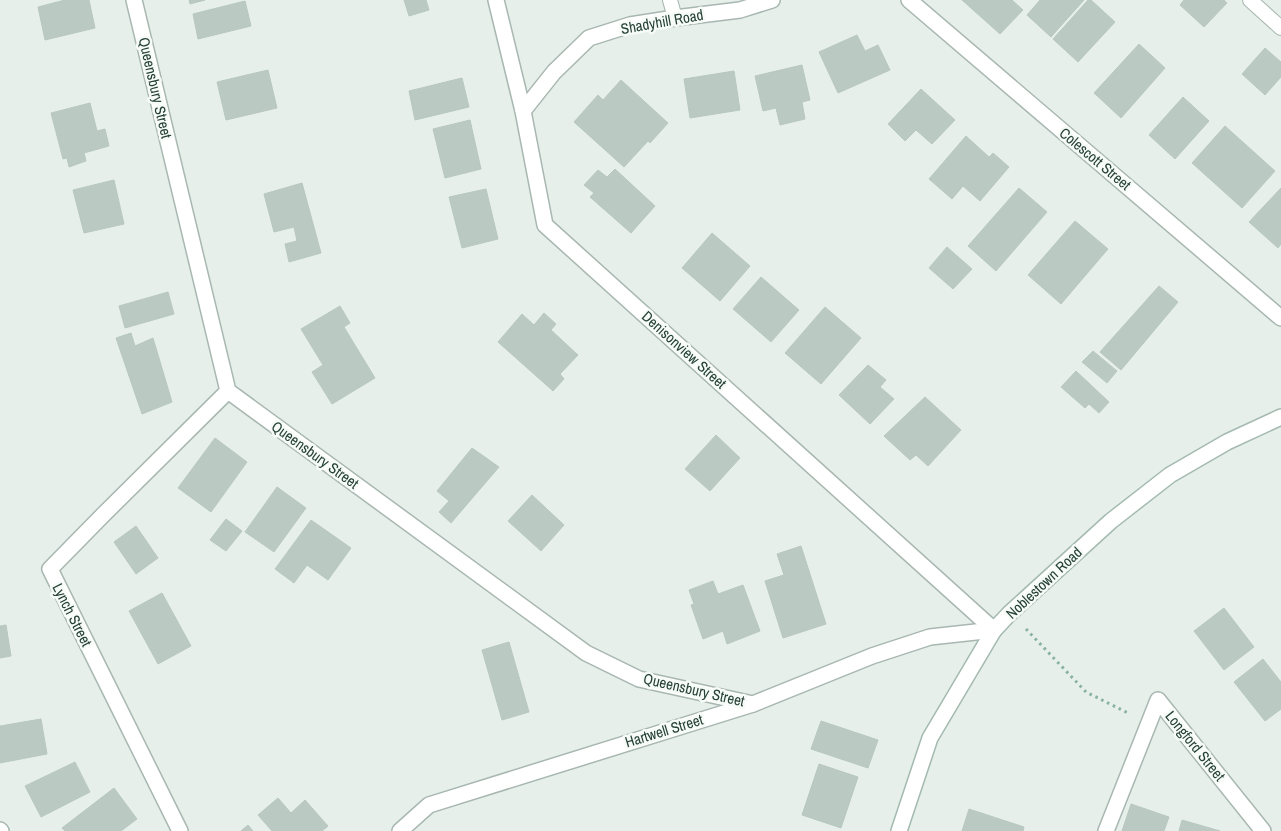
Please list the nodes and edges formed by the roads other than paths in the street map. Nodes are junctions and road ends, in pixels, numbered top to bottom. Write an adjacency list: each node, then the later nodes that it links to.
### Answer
1 (134, 0): 11 (street, Queensbury Street)
2 (496, 0): 9 (street, Denisonview Street)
3 (670, 0): 7 (lane)
4 (772, 0): 7 (street, Shadyhill Road)
5 (910, 0): 10 (street, Colescott Street)
6 (1250, 0): 8 (lane)
7 (675, 18): 9 (street, Shadyhill Road)
8 (1281, 28)
9 (523, 111): 13 (street, Denisonview Street)
10 (1281, 318)
11 (228, 391): 14 (street, Queensbury Street); 15 (street, Lynch Street)
12 (1281, 417): 13 (street, Noblestown Road)
13 (994, 630): 14 (street, Hartwell Street); 17 (street, Noblestown Road)
14 (753, 704): 16 (street, Hartwell Street)
15 (180, 831)
16 (400, 831)
17 (899, 831)
18 (1106, 831): 19 (street, Longford Street)
19 (1263, 831)

